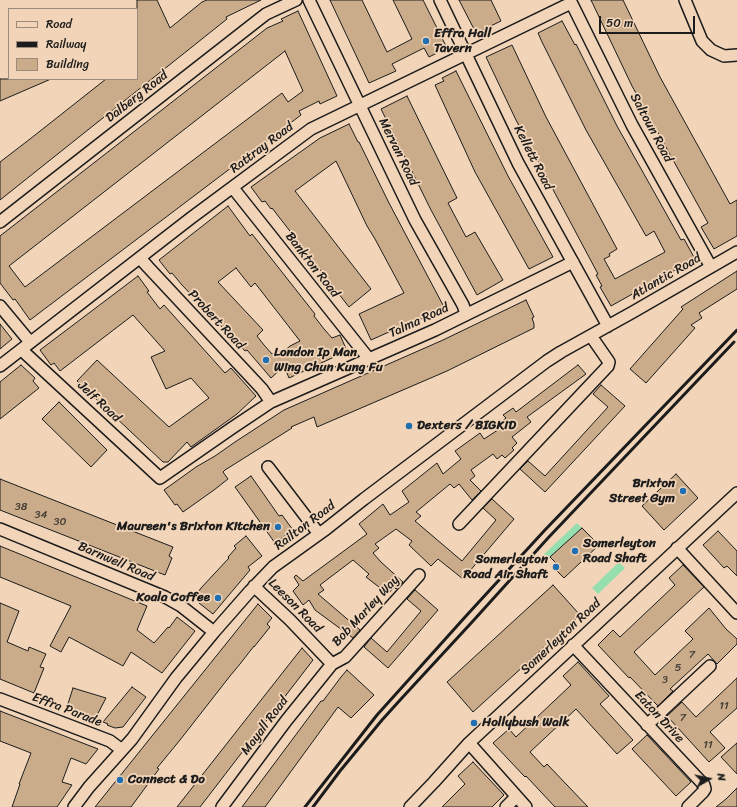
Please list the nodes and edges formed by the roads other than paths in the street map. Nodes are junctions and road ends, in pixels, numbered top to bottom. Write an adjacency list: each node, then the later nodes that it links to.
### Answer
1 (296, 0): 10 (street, Dalberg Road)
2 (309, 0): 8 (street, Mervan Road)
3 (440, 0): 6 (street, Kellett Road)
4 (685, 0): 7 (street)
5 (571, 2): 6 (street, Rattray Road); 14 (street, Saltoun Road)
6 (466, 54): 8 (street, Rattray Road); 13 (street, Kellett Road)
7 (737, 55)
8 (360, 105): 9 (street, Rattray Road); 16 (street, Mervan Road)
9 (233, 188): 12 (street, Rattray Road); 20 (street, Bankton Road)
10 (0, 222)
11 (737, 252): 14 (street, Atlantic Road)
12 (140, 258): 19 (street, Rattray Road); 22 (street, Probert Road)
13 (573, 262): 16 (street, Talma Road); 17 (street, Kellett Road)
14 (710, 267): 17 (street, Atlantic Road)
15 (0, 306): 19 (street, Jelf Road)
16 (466, 314): 20 (street, Talma Road)
17 (608, 326): 18 (street, Railton Road)
18 (591, 336): 26 (street); 28 (street, Railton Road)
19 (26, 346): 21 (street, Rattray Road); 24 (street, Jelf Road)
20 (369, 359): 22 (street, Talma Road)
21 (0, 366)
22 (271, 402): 24 (street, Talma Road)
23 (268, 467): 28 (street)
24 (157, 476)
25 (737, 493): 29 (street, Somerleyton Road)
26 (459, 524)
27 (0, 529): 33 (street, Barnwell Road)
28 (319, 534): 31 (street, Railton Road)
29 (676, 548): 32 (street); 34 (street, Somerleyton Road)
30 (418, 575): 35 (street, Bob Marley Way)
31 (254, 586): 33 (street, Railton Road); 35 (street, Leeson Road)
32 (737, 613)
33 (214, 632): 40 (street, Railton Road)
34 (573, 645): 38 (street, Eaton Drive); 39 (street, Somerleyton Road)
35 (332, 664): 43 (street, Mayall Road)
36 (710, 666): 38 (street)
37 (0, 699): 40 (street, Effra Parade)
38 (647, 725): 47 (street, Eaton Drive)
39 (469, 743): 41 (street); 44 (street, Somerleyton Road)
40 (122, 750): 42 (street, Railton Road)
41 (516, 797): 45 (street); 46 (street)
42 (74, 807)
43 (222, 807)
44 (410, 807)
45 (506, 807)
46 (526, 807)
47 (688, 807)

